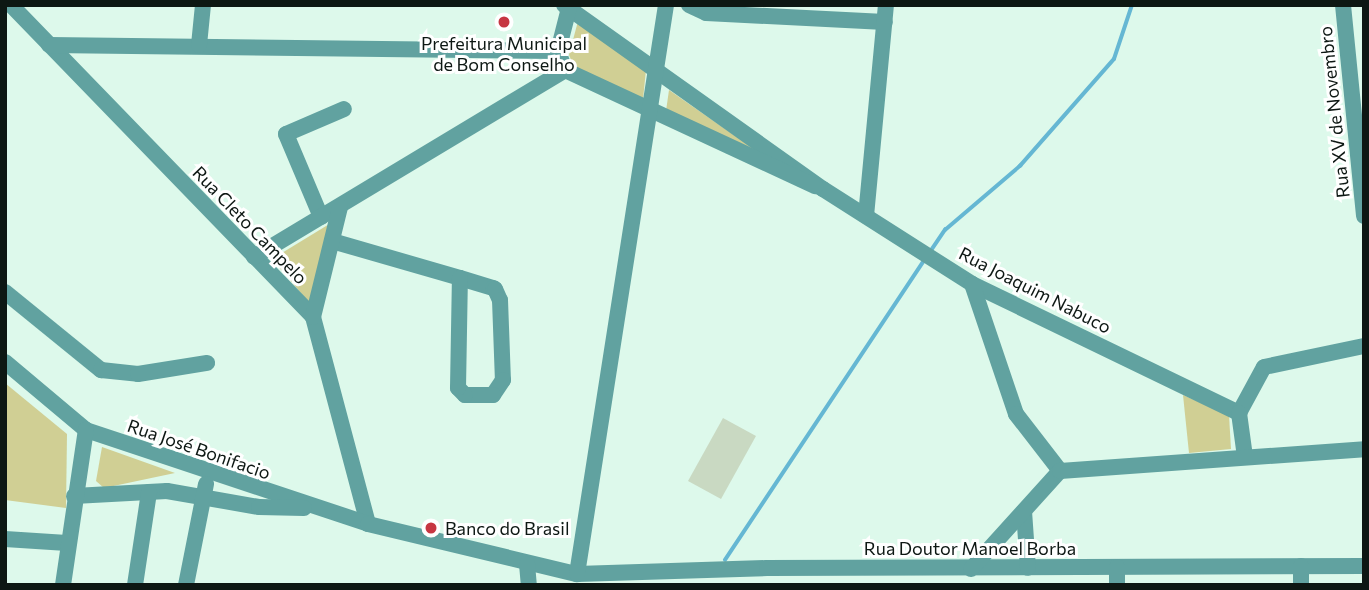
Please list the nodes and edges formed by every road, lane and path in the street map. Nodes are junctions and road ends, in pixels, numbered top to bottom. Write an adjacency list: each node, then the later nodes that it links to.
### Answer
1 (11, 5): 9 (street, Rua Cleto Campelo)
2 (203, 5): 10 (street)
3 (666, 5): 12 (street)
4 (689, 5): 8 (street)
5 (886, 5): 8 (street)
6 (1343, 5): 19 (street, Rua XV de Novembro)
7 (566, 7): 11 (street); 12 (street)
8 (885, 22): 18 (street)
9 (49, 45): 10 (street); 22 (street, Rua Cleto Campelo)
10 (199, 46): 11 (street)
11 (558, 51): 13 (street)
12 (658, 67): 15 (street); 16 (street)
13 (565, 70): 15 (street); 17 (street)
14 (344, 109): 20 (street)
15 (650, 111): 16 (street); 50 (street)
16 (823, 188): 18 (street, Rua Joaquim Nabuco)
17 (340, 207): 20 (street); 21 (street)
18 (866, 216): 24 (street, Rua Joaquim Nabuco)
19 (1364, 216)
20 (321, 217): 22 (street)
21 (332, 241): 23 (street); 26 (street)
22 (254, 257): 26 (street, Rua Cleto Campelo)
23 (460, 278): 23 (street)
24 (967, 281): 30 (street, Rua Joaquim Nabuco); 34 (street)
25 (5, 292): 29 (street)
26 (313, 317): 41 (street, Rua Cleto Campelo)
27 (1364, 346): 30 (street)
28 (5, 362): 31 (street)
29 (207, 363)
30 (1238, 413): 33 (street)
31 (81, 427): 35 (street, Rua José Bonifacio); 38 (street)
32 (1364, 449): 33 (street)
33 (1245, 457): 34 (street)
34 (1060, 471): 40 (street)
35 (208, 475): 37 (street); 39 (street, Rua José Bonifacio)
36 (149, 492): 37 (street, Rua José Bonifacio); 38 (street, Rua José Bonifacio); 54 (street)
37 (204, 493): 39 (street, Rua José Bonifacio); 55 (street)
38 (74, 496): 43 (street)
39 (313, 507): 41 (street, Rua José Bonifacio)
40 (1024, 511): 48 (street); 49 (street)
41 (368, 524): 44 (street, Rua José Bonifacio)
42 (5, 539): 43 (street)
43 (67, 542): 53 (street)
44 (527, 564): 50 (street, Rua José Bonifacio); 56 (street)
45 (1301, 566): 46 (street, Rua Doutor Manoel Borba); 47 (street, Rua Doutor Manoel Borba); 58 (street)
46 (1364, 566)
47 (1118, 567): 48 (street, Rua Doutor Manoel Borba); 57 (street)
48 (1028, 568): 49 (street, Rua Doutor Manoel Borba)
49 (971, 569): 51 (street, Rua Doutor Manoel Borba)
50 (577, 574): 52 (street, Rua Doutor Manoel Borba)
51 (954, 577): 52 (street, Rua Doutor Manoel Borba)
52 (600, 580)
53 (63, 585)
54 (135, 585)
55 (186, 585)
56 (529, 585)
57 (1117, 585)
58 (1301, 585)

